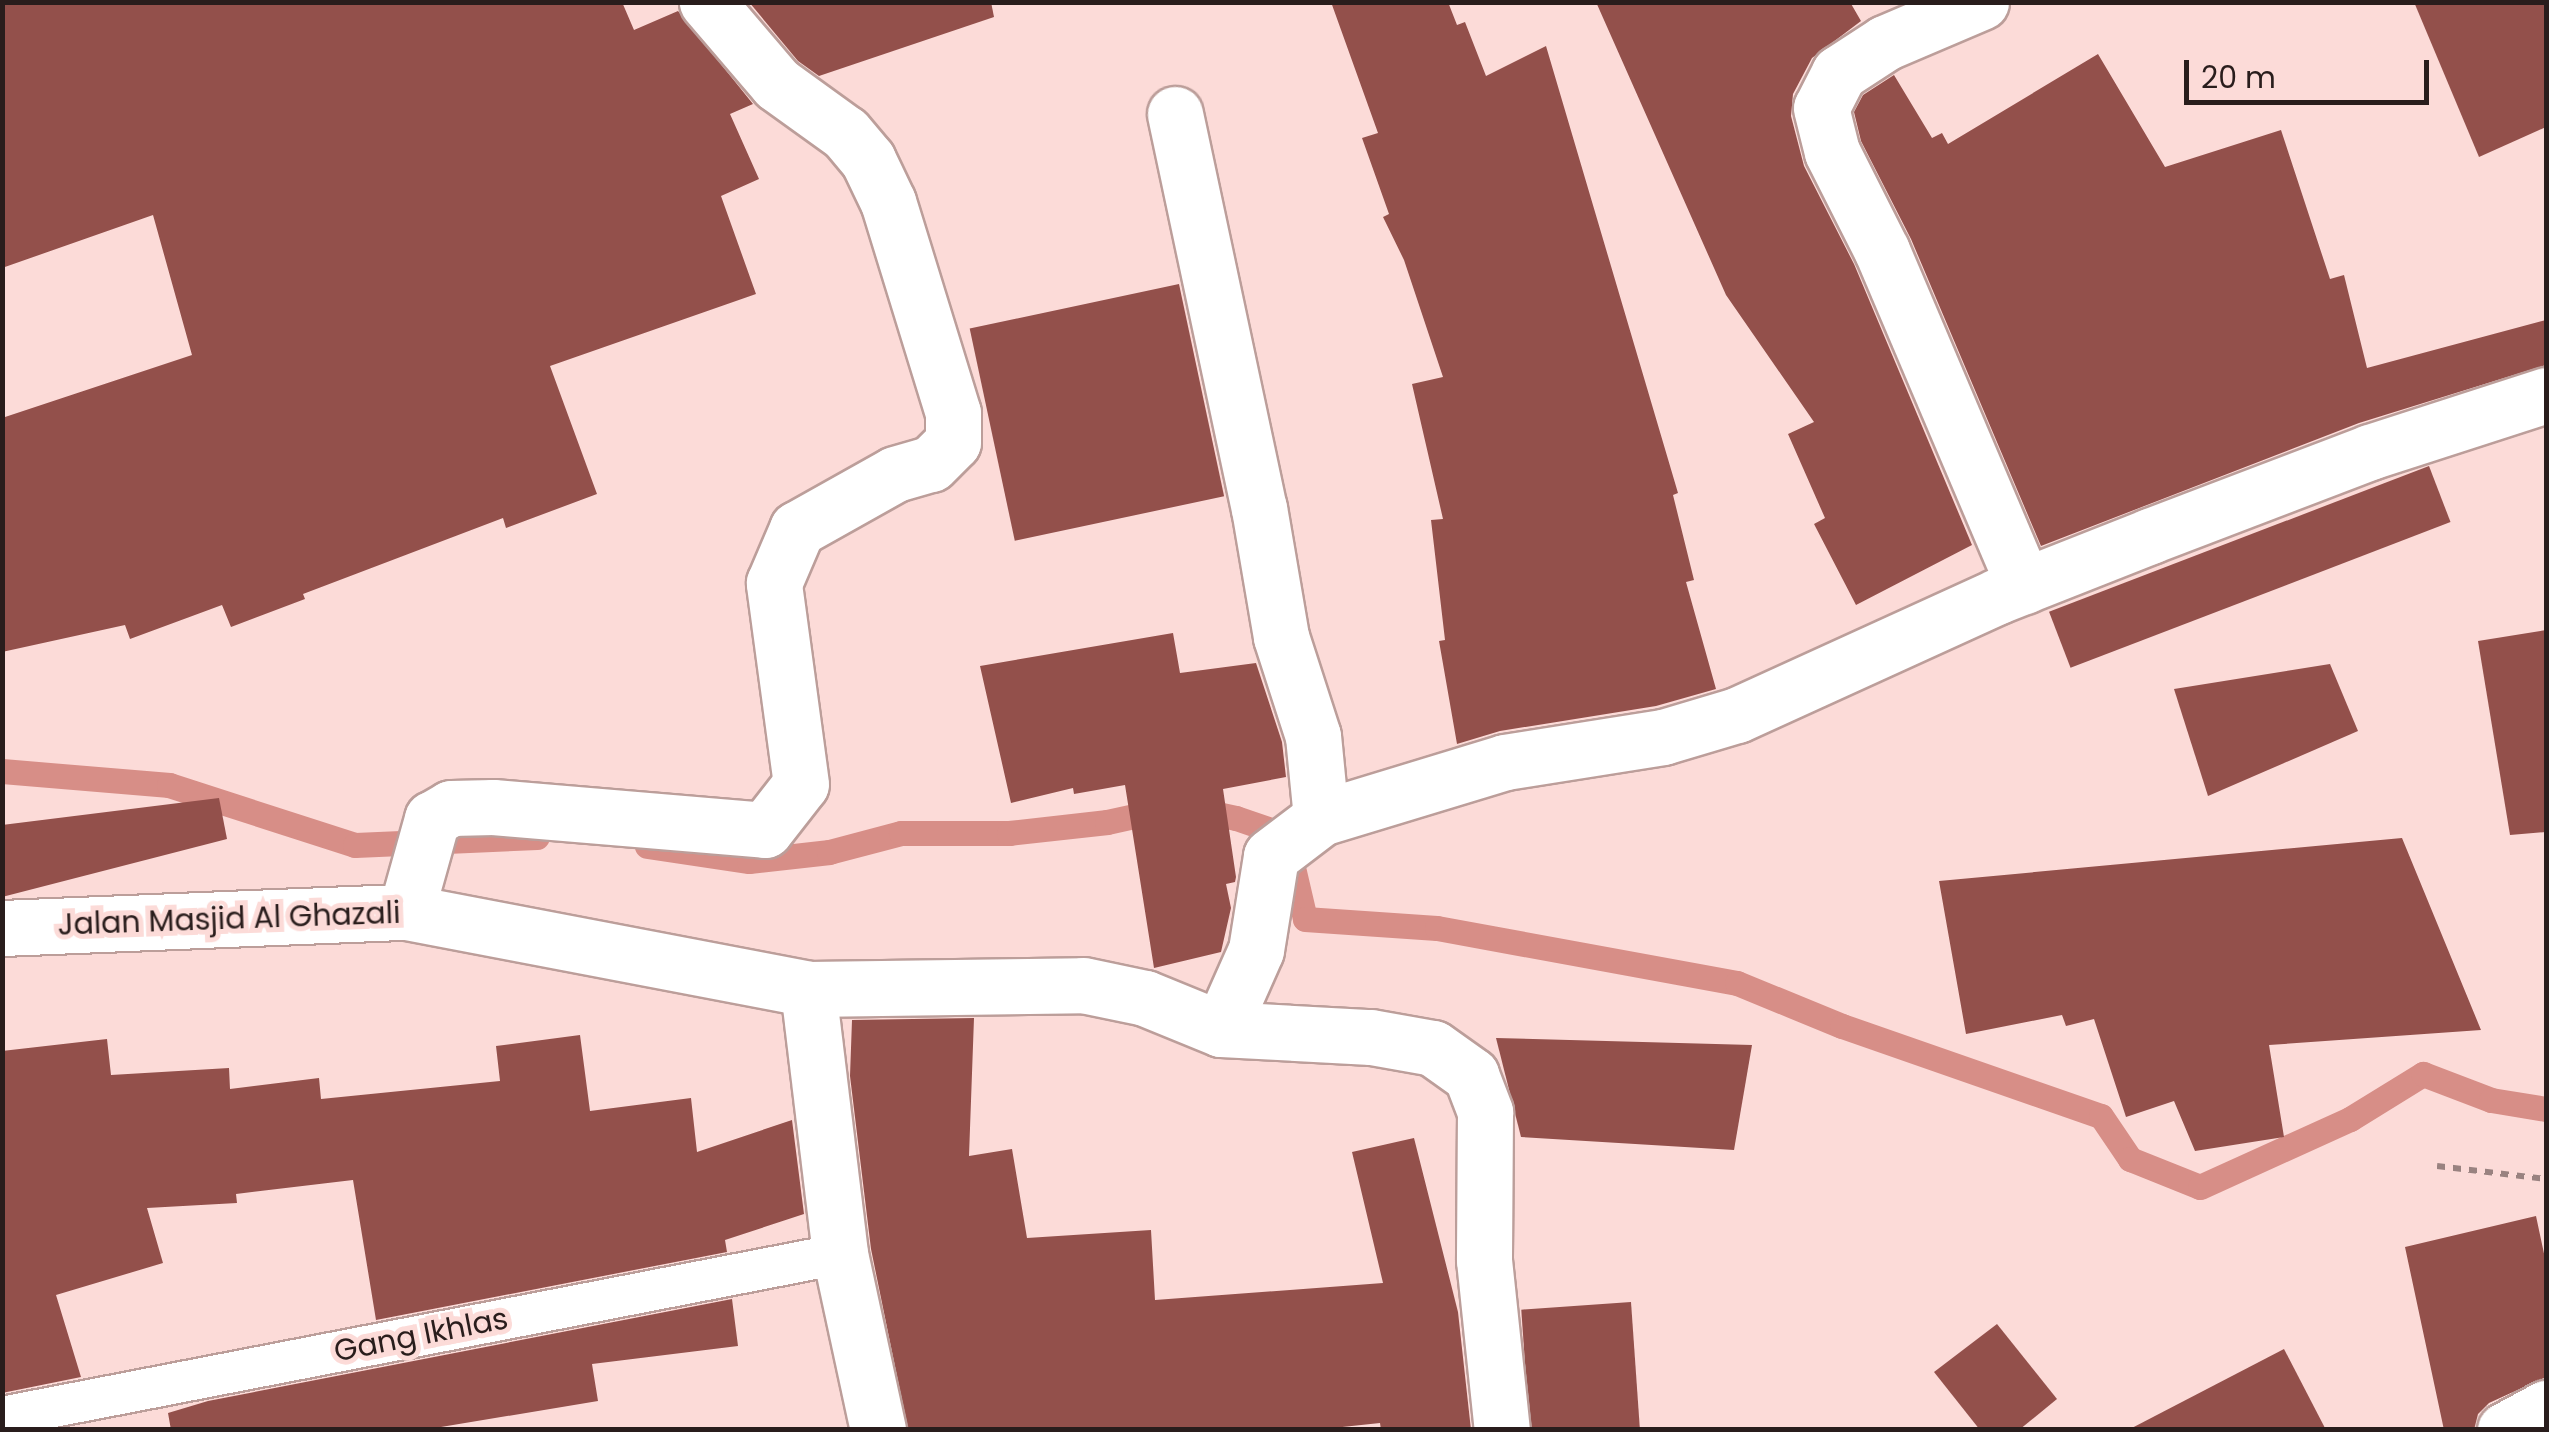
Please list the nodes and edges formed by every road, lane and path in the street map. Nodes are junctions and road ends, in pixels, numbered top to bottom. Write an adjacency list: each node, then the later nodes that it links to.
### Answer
1 (708, 2): 7 (street)
2 (1981, 2): 5 (street)
3 (1175, 114): 6 (street)
4 (2546, 395): 5 (street)
5 (2024, 586): 6 (street)
6 (1295, 837): 10 (street)
7 (420, 864): 8 (street, Jalan Masjid Al Ghazali); 9 (street, Jalan Masjid Al Ghazali)
8 (2, 928)
9 (808, 989): 10 (street, Jalan Masjid Al Ghazali); 13 (street)
10 (1221, 1029): 17 (street, Jalan Masjid Al Ghazali)
11 (2437, 1166): 12 (path)
12 (2546, 1179)
13 (840, 1254): 15 (lane, Gang Ikhlas); 16 (street)
14 (2546, 1408): 18 (street)
15 (2, 1417)
16 (878, 1430)
17 (1502, 1430)
18 (2505, 1430)

